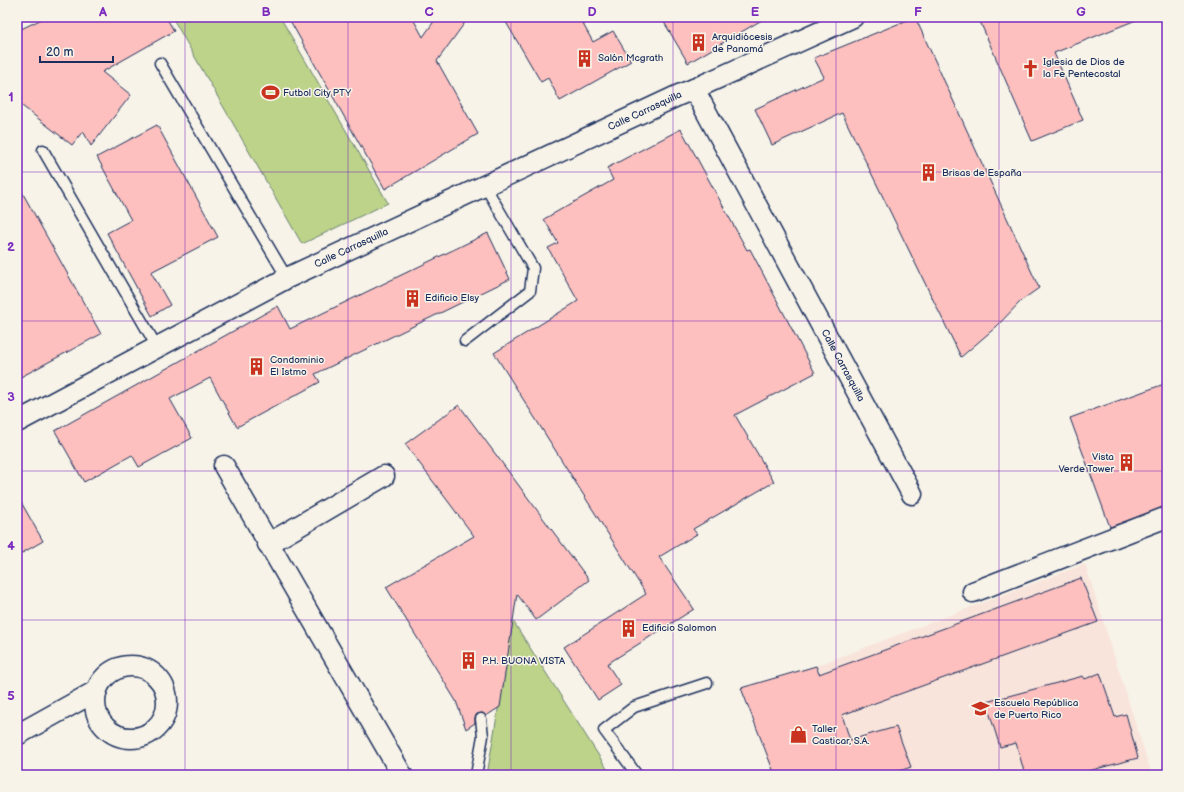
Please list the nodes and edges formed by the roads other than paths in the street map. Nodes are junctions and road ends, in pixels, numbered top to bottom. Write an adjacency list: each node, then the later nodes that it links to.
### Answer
1 (853, 17): 3 (street, Calle Carrasquilla)
2 (160, 63): 6 (lane)
3 (694, 90): 5 (street, Calle Carrasquilla); 12 (street, Calle Carrasquilla)
4 (43, 150): 8 (lane)
5 (485, 186): 6 (street, Calle Carrasquilla); 7 (lane)
6 (287, 278): 8 (street, Calle Carrasquilla)
7 (465, 341)
8 (157, 348): 9 (street, Calle Carrasquilla)
9 (17, 422)
10 (224, 466): 14 (street)
11 (384, 476): 14 (street)
12 (912, 494)
13 (1167, 517): 15 (street)
14 (268, 544): 20 (street)
15 (973, 592)
16 (707, 683): 22 (lane)
17 (96, 691): 19 (street)
18 (481, 719): 21 (lane)
19 (17, 735)
20 (402, 775)
21 (476, 775)
22 (637, 775)

